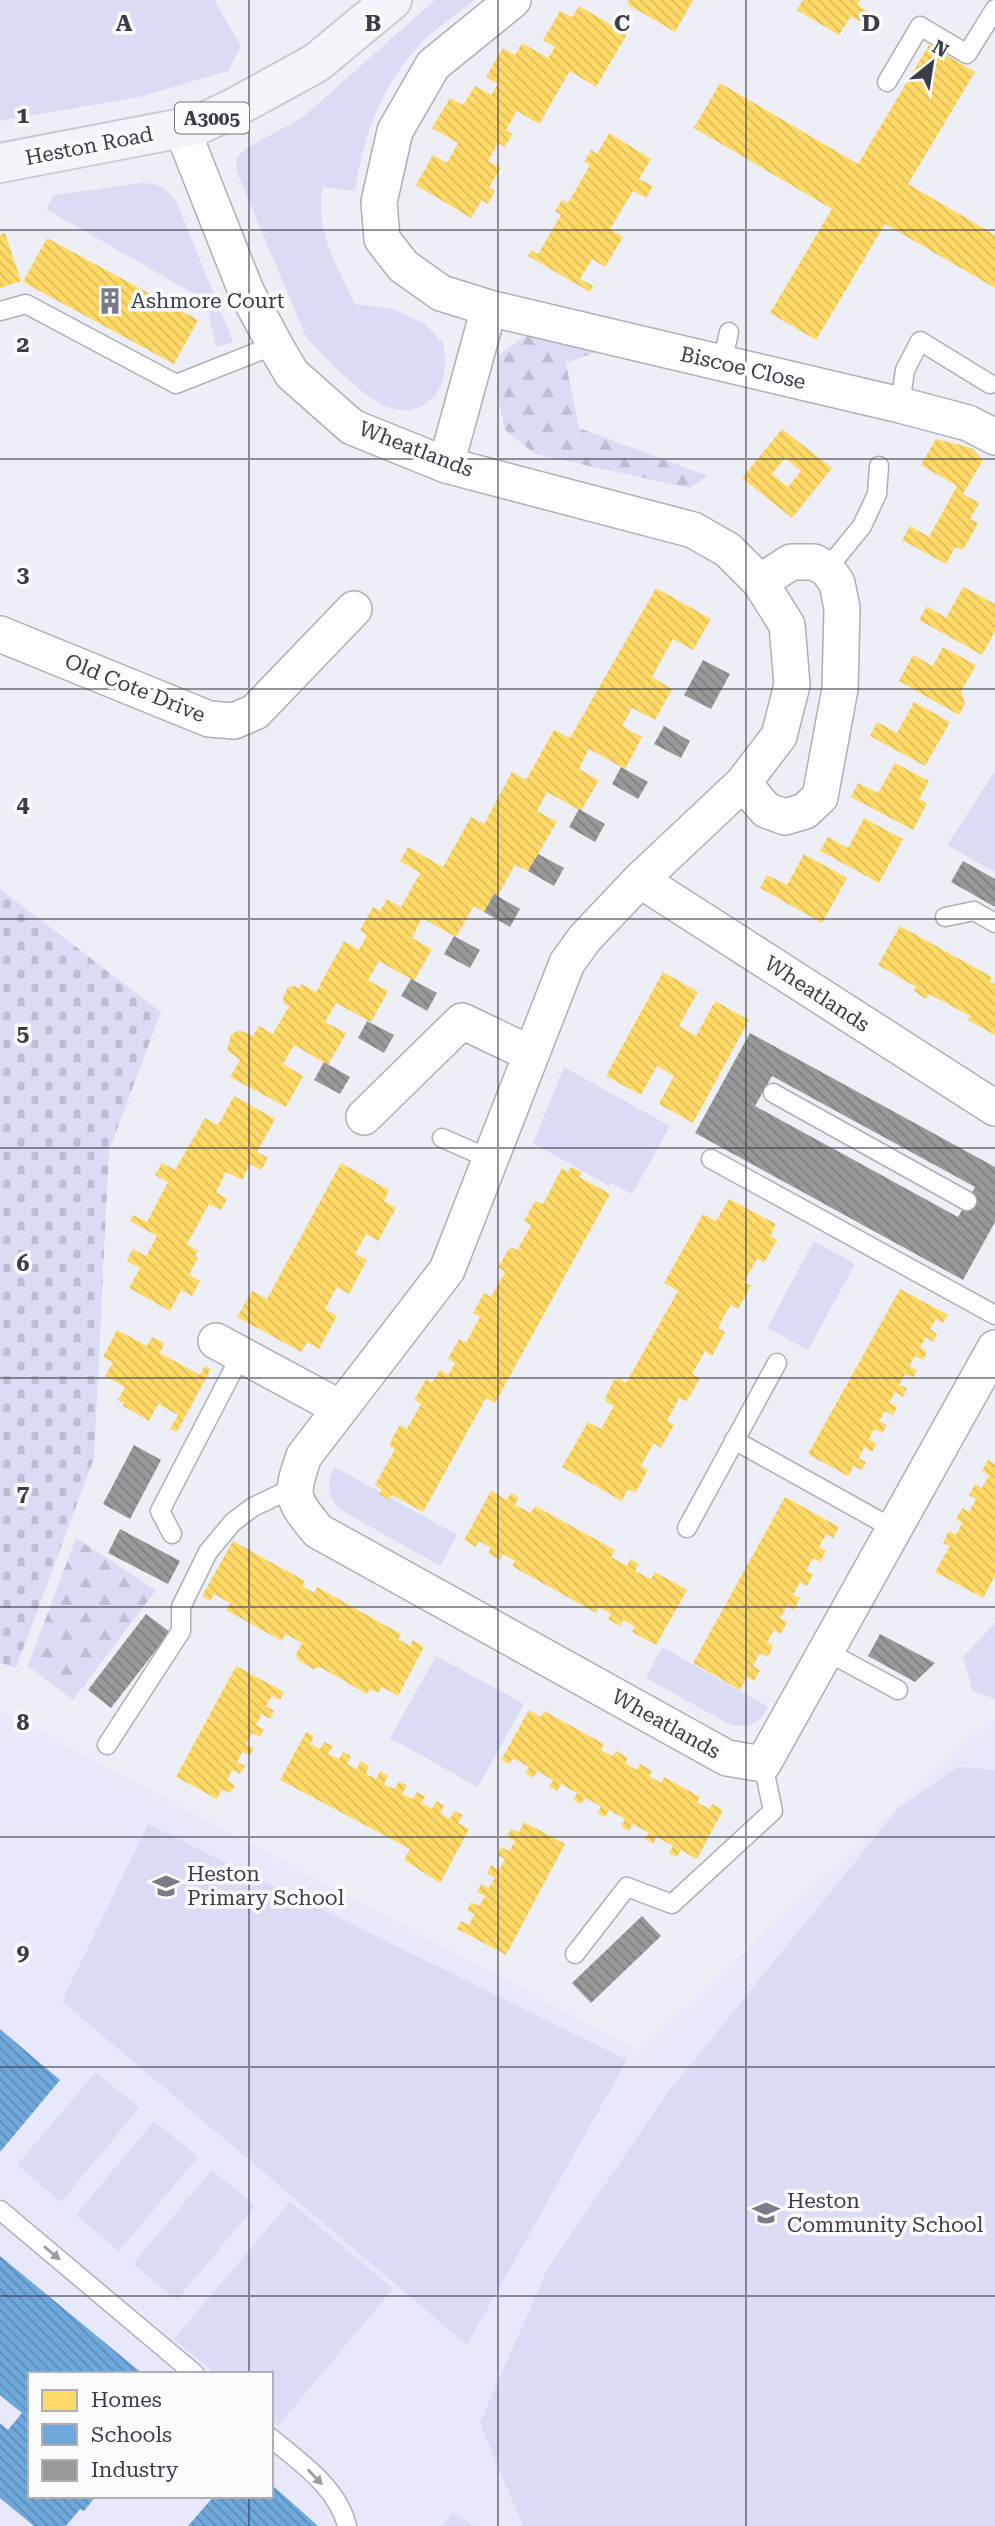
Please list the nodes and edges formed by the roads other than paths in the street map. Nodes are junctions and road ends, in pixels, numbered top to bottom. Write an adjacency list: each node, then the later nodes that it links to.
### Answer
1 (392, 0): 5 (main road, Heston Road / A3005)
2 (513, 0): 7 (street, Biscoe Close)
3 (995, 9): 4 (lane)
4 (887, 82)
5 (182, 129): 6 (main road, Heston Road / A3005); 9 (street, Wheatlands)
6 (0, 163)
7 (489, 308): 11 (street, Biscoe Close); 13 (street)
8 (0, 311): 9 (lane)
9 (275, 345): 13 (street, Wheatlands)
10 (990, 384): 11 (lane)
11 (900, 405): 12 (street, Biscoe Close)
12 (995, 437)
13 (446, 465): 16 (street, Wheatlands)
14 (879, 466): 15 (lane)
15 (827, 569): 16 (street); 19 (street)
16 (760, 582): 19 (street, Wheatlands)
17 (354, 609): 18 (street, Old Cote Drive)
18 (0, 634)
19 (743, 783): 20 (street, Wheatlands)
20 (640, 880): 23 (street, Wheatlands); 25 (street, Wheatlands)
21 (945, 917): 22 (lane)
22 (995, 923)
23 (531, 1054): 26 (street); 29 (street, Wheatlands)
24 (773, 1093): 30 (lane)
25 (995, 1108)
26 (364, 1117)
27 (442, 1138): 29 (lane)
28 (711, 1158): 31 (lane)
29 (490, 1159): 35 (street, Wheatlands)
30 (967, 1200)
31 (995, 1315)
32 (228, 1348): 35 (street); 40 (lane)
33 (995, 1348): 39 (street)
34 (777, 1363): 36 (lane)
35 (340, 1408): 37 (street, Wheatlands)
36 (734, 1440): 38 (lane); 39 (lane)
37 (293, 1488): 43 (lane); 44 (street, Wheatlands)
38 (687, 1528)
39 (894, 1529): 41 (street)
40 (172, 1534)
41 (826, 1651): 42 (lane); 44 (street)
42 (898, 1690)
43 (107, 1745)
44 (763, 1764): 45 (lane)
45 (575, 1954)
46 (0, 2210): 47 (lane, one-way to 47)
47 (193, 2372)
48 (273, 2440): 49 (lane, one-way to 49)
49 (347, 2526)

